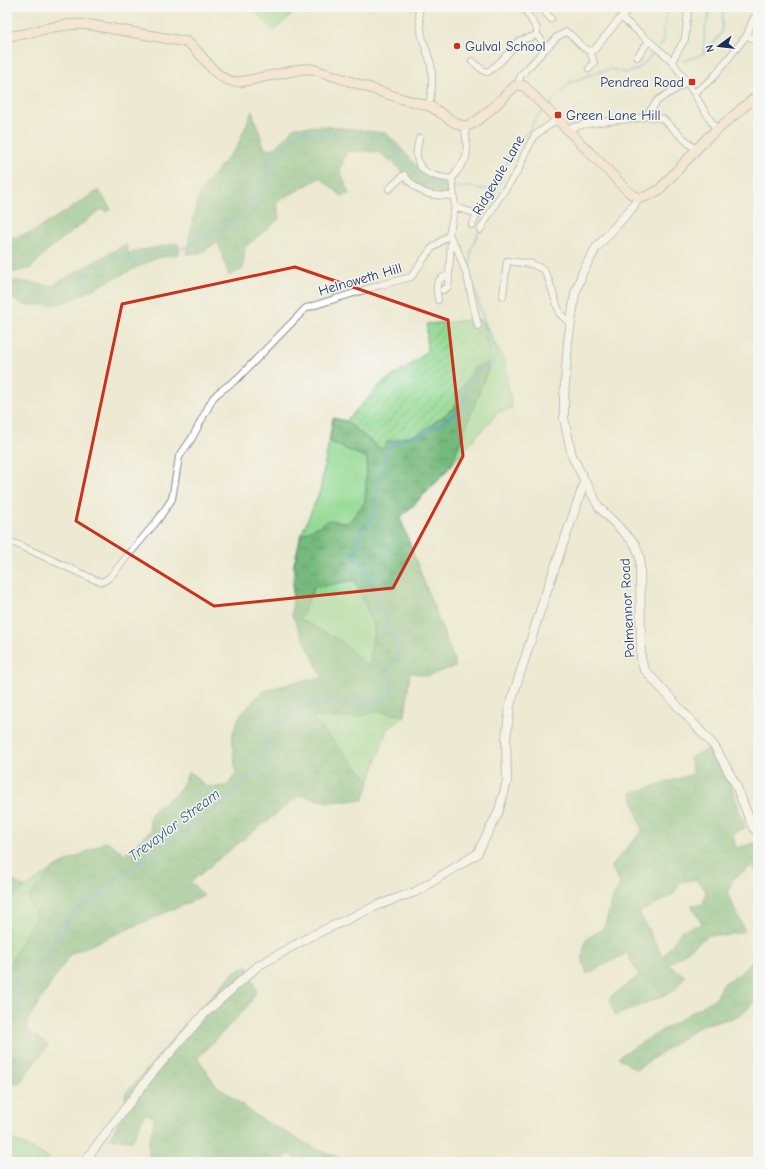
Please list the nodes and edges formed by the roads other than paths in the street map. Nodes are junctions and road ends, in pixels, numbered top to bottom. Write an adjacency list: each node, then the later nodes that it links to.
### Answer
1 (418, 7): 24 (street)
2 (526, 7): 10 (street)
3 (541, 7): 7 (street)
4 (632, 7): 6 (street)
5 (688, 11): 18 (street)
6 (621, 17): 12 (street); 15 (street)
7 (550, 18)
8 (758, 18): 9 (street)
9 (747, 34): 13 (street); 22 (street)
10 (537, 35): 14 (street); 17 (street)
11 (7, 36): 24 (main road)
12 (649, 41): 16 (street); 18 (street)
13 (758, 42)
14 (547, 47): 15 (street); 21 (street)
15 (590, 51): 19 (street)
16 (637, 57)
17 (472, 61)
18 (672, 61): 20 (street)
19 (589, 69)
20 (688, 82): 22 (street); 25 (street)
21 (519, 85): 26 (main road); 27 (main road)
22 (694, 93): 29 (street)
23 (758, 95): 29 (main road)
24 (429, 106): 27 (main road)
25 (646, 116): 28 (street); 31 (street)
26 (558, 119): 28 (main road); 38 (street, Ridgevale Lane)
27 (465, 127): 32 (street)
28 (567, 129): 35 (main road)
29 (716, 131): 31 (main road)
30 (419, 138): 32 (street)
31 (696, 150): 35 (main road)
32 (452, 180): 34 (street)
33 (389, 189): 34 (street)
34 (454, 193): 36 (street)
35 (638, 198): 44 (street, Polmennor Road)
36 (455, 207): 37 (street); 39 (street)
37 (472, 225)
38 (480, 230)
39 (450, 237): 40 (street); 45 (street); 47 (street, Helnoweth Hill)
40 (449, 275): 41 (street); 43 (street)
41 (443, 290)
42 (503, 296): 44 (street)
43 (438, 300)
44 (570, 323): 46 (street, Polmennor Road)
45 (478, 326)
46 (585, 481): 48 (street, Polmennor Road); 49 (street)
47 (7, 544)
48 (758, 832)
49 (84, 1162)

